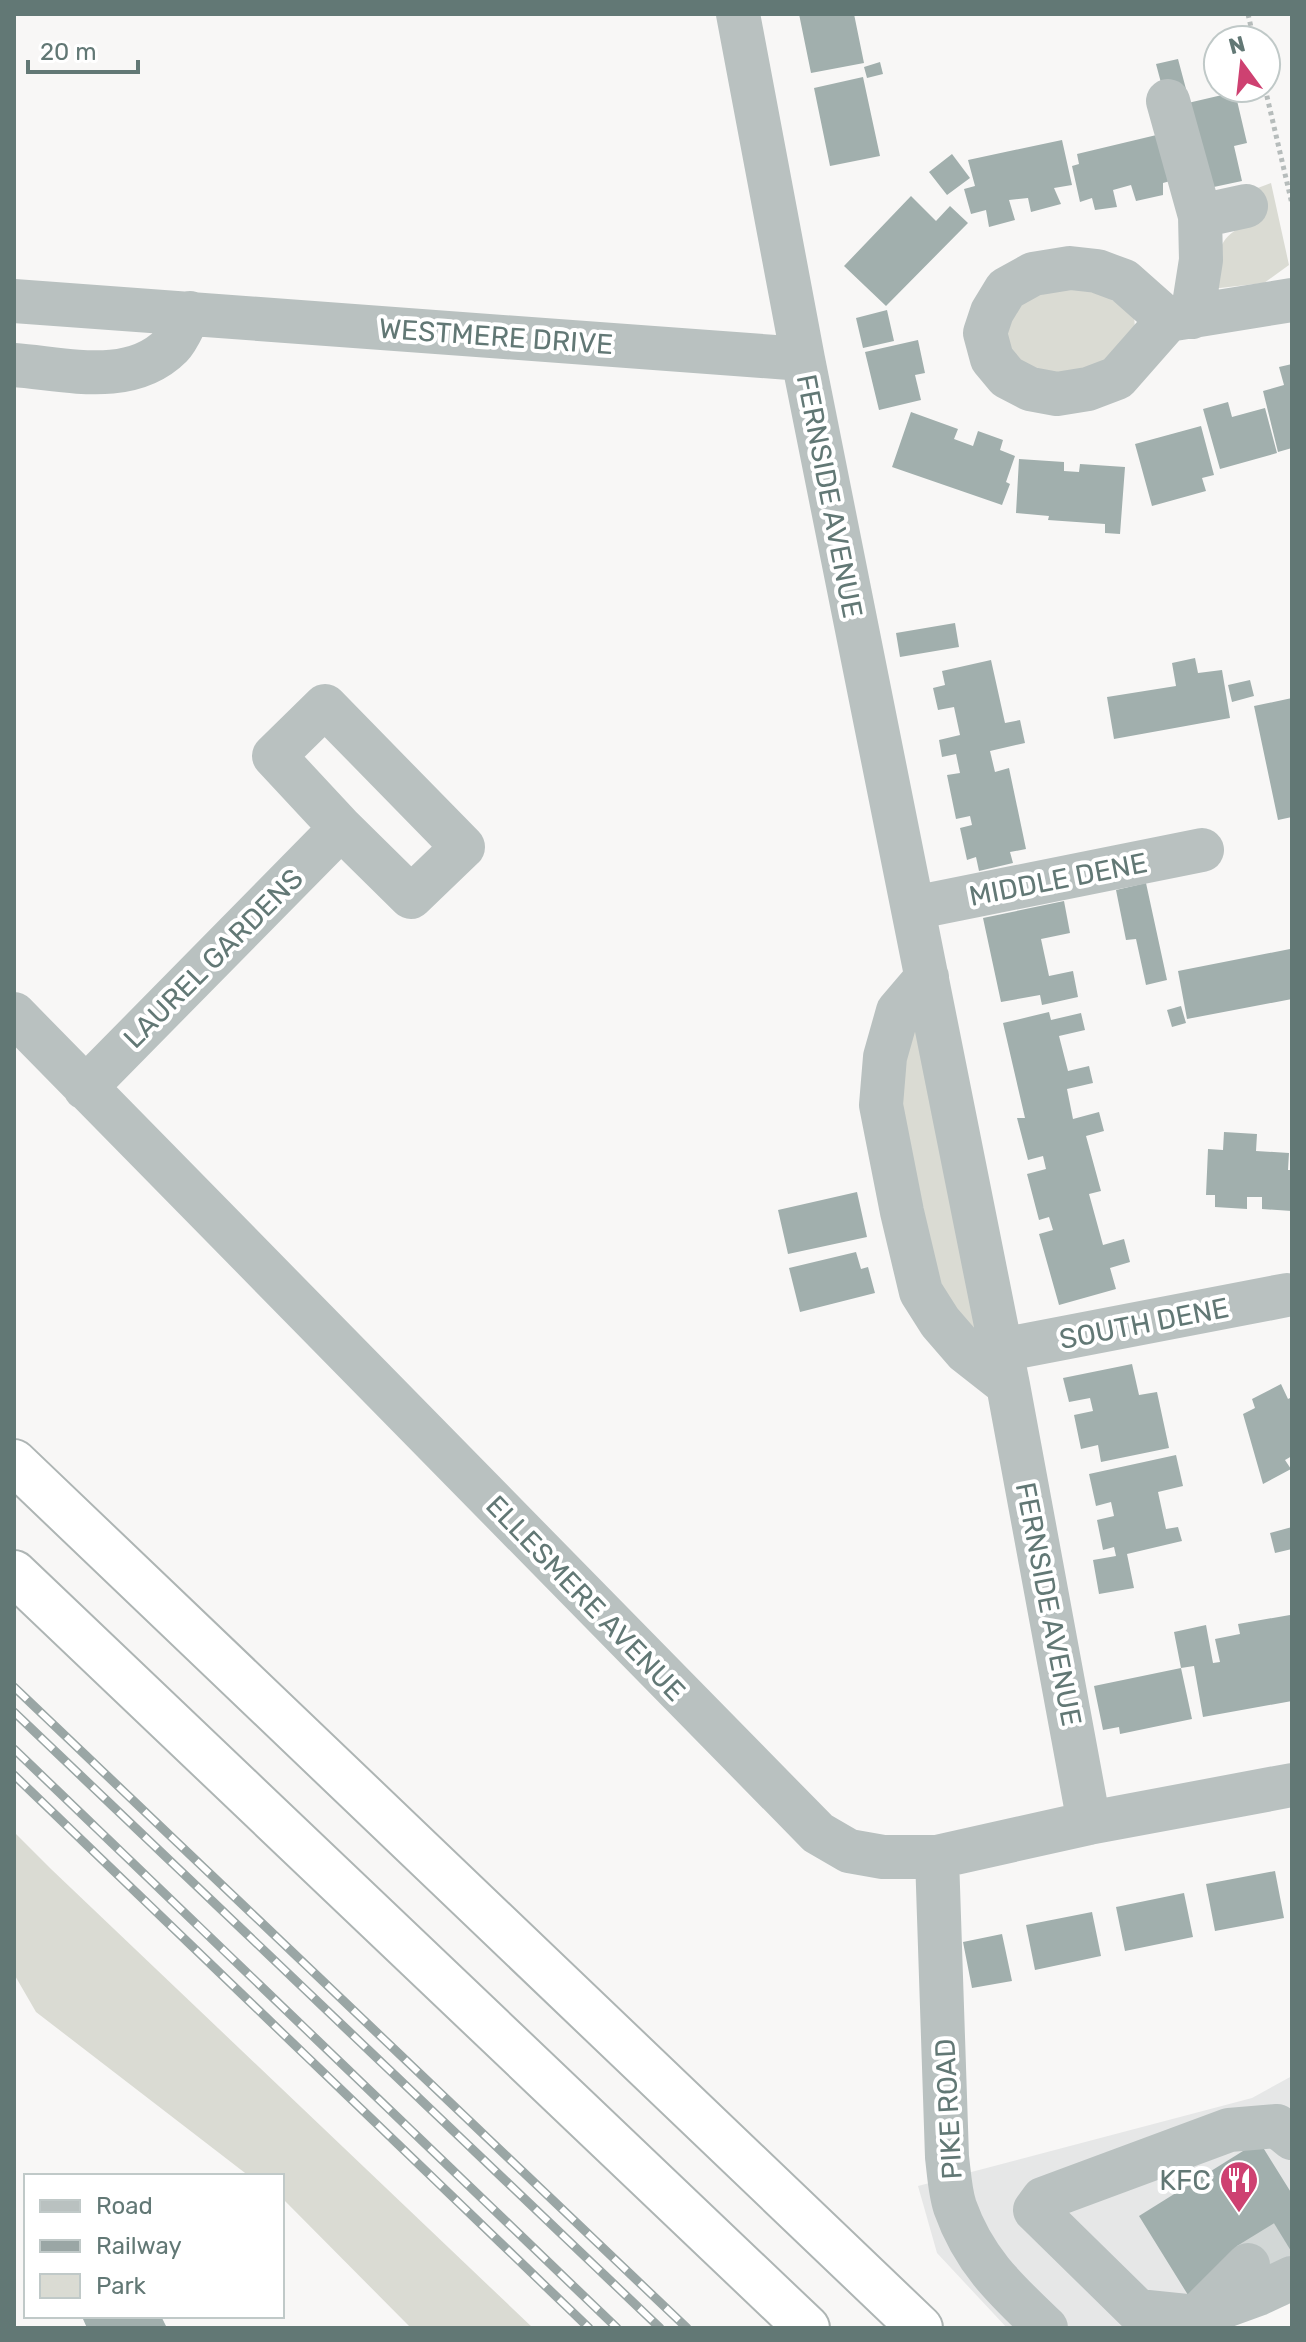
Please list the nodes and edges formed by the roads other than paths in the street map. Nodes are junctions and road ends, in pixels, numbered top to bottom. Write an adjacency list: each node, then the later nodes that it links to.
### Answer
1 (738, 14): 8 (street, FERNSIDE AVENUE)
2 (1168, 101): 4 (street)
3 (1246, 206): 4 (street)
4 (1200, 216): 5 (street)
5 (1292, 300)
6 (14, 301): 7 (street, WESTMERE DRIVE)
7 (190, 313): 8 (street, WESTMERE DRIVE); 9 (street)
8 (803, 359): 12 (street, FERNSIDE AVENUE)
9 (14, 365)
10 (341, 828): 15 (street, LAUREL GARDENS)
11 (1202, 850): 12 (street, MIDDLE DENE)
12 (913, 908): 13 (street, FERNSIDE AVENUE)
13 (927, 977): 17 (street, FERNSIDE AVENUE); 17 (street)
14 (14, 1014): 15 (street, ELLESMERE AVENUE)
15 (85, 1088): 22 (street, ELLESMERE AVENUE)
16 (1287, 1295): 17 (street, SOUTH DENE)
17 (1004, 1368): 21 (street, FERNSIDE AVENUE)
18 (14, 1462): 28 (highway)
19 (14, 1573): 27 (highway)
20 (1292, 1785): 21 (street, ELLESMERE AVENUE)
21 (1089, 1823): 22 (street, ELLESMERE AVENUE)
22 (937, 1857): 29 (street, PIKE ROAD)
23 (1292, 2138): 26 (street)
24 (1248, 2265): 26 (street)
25 (1292, 2278): 26 (street)
26 (1198, 2322)
27 (807, 2328)
28 (920, 2328)
29 (1046, 2328)

